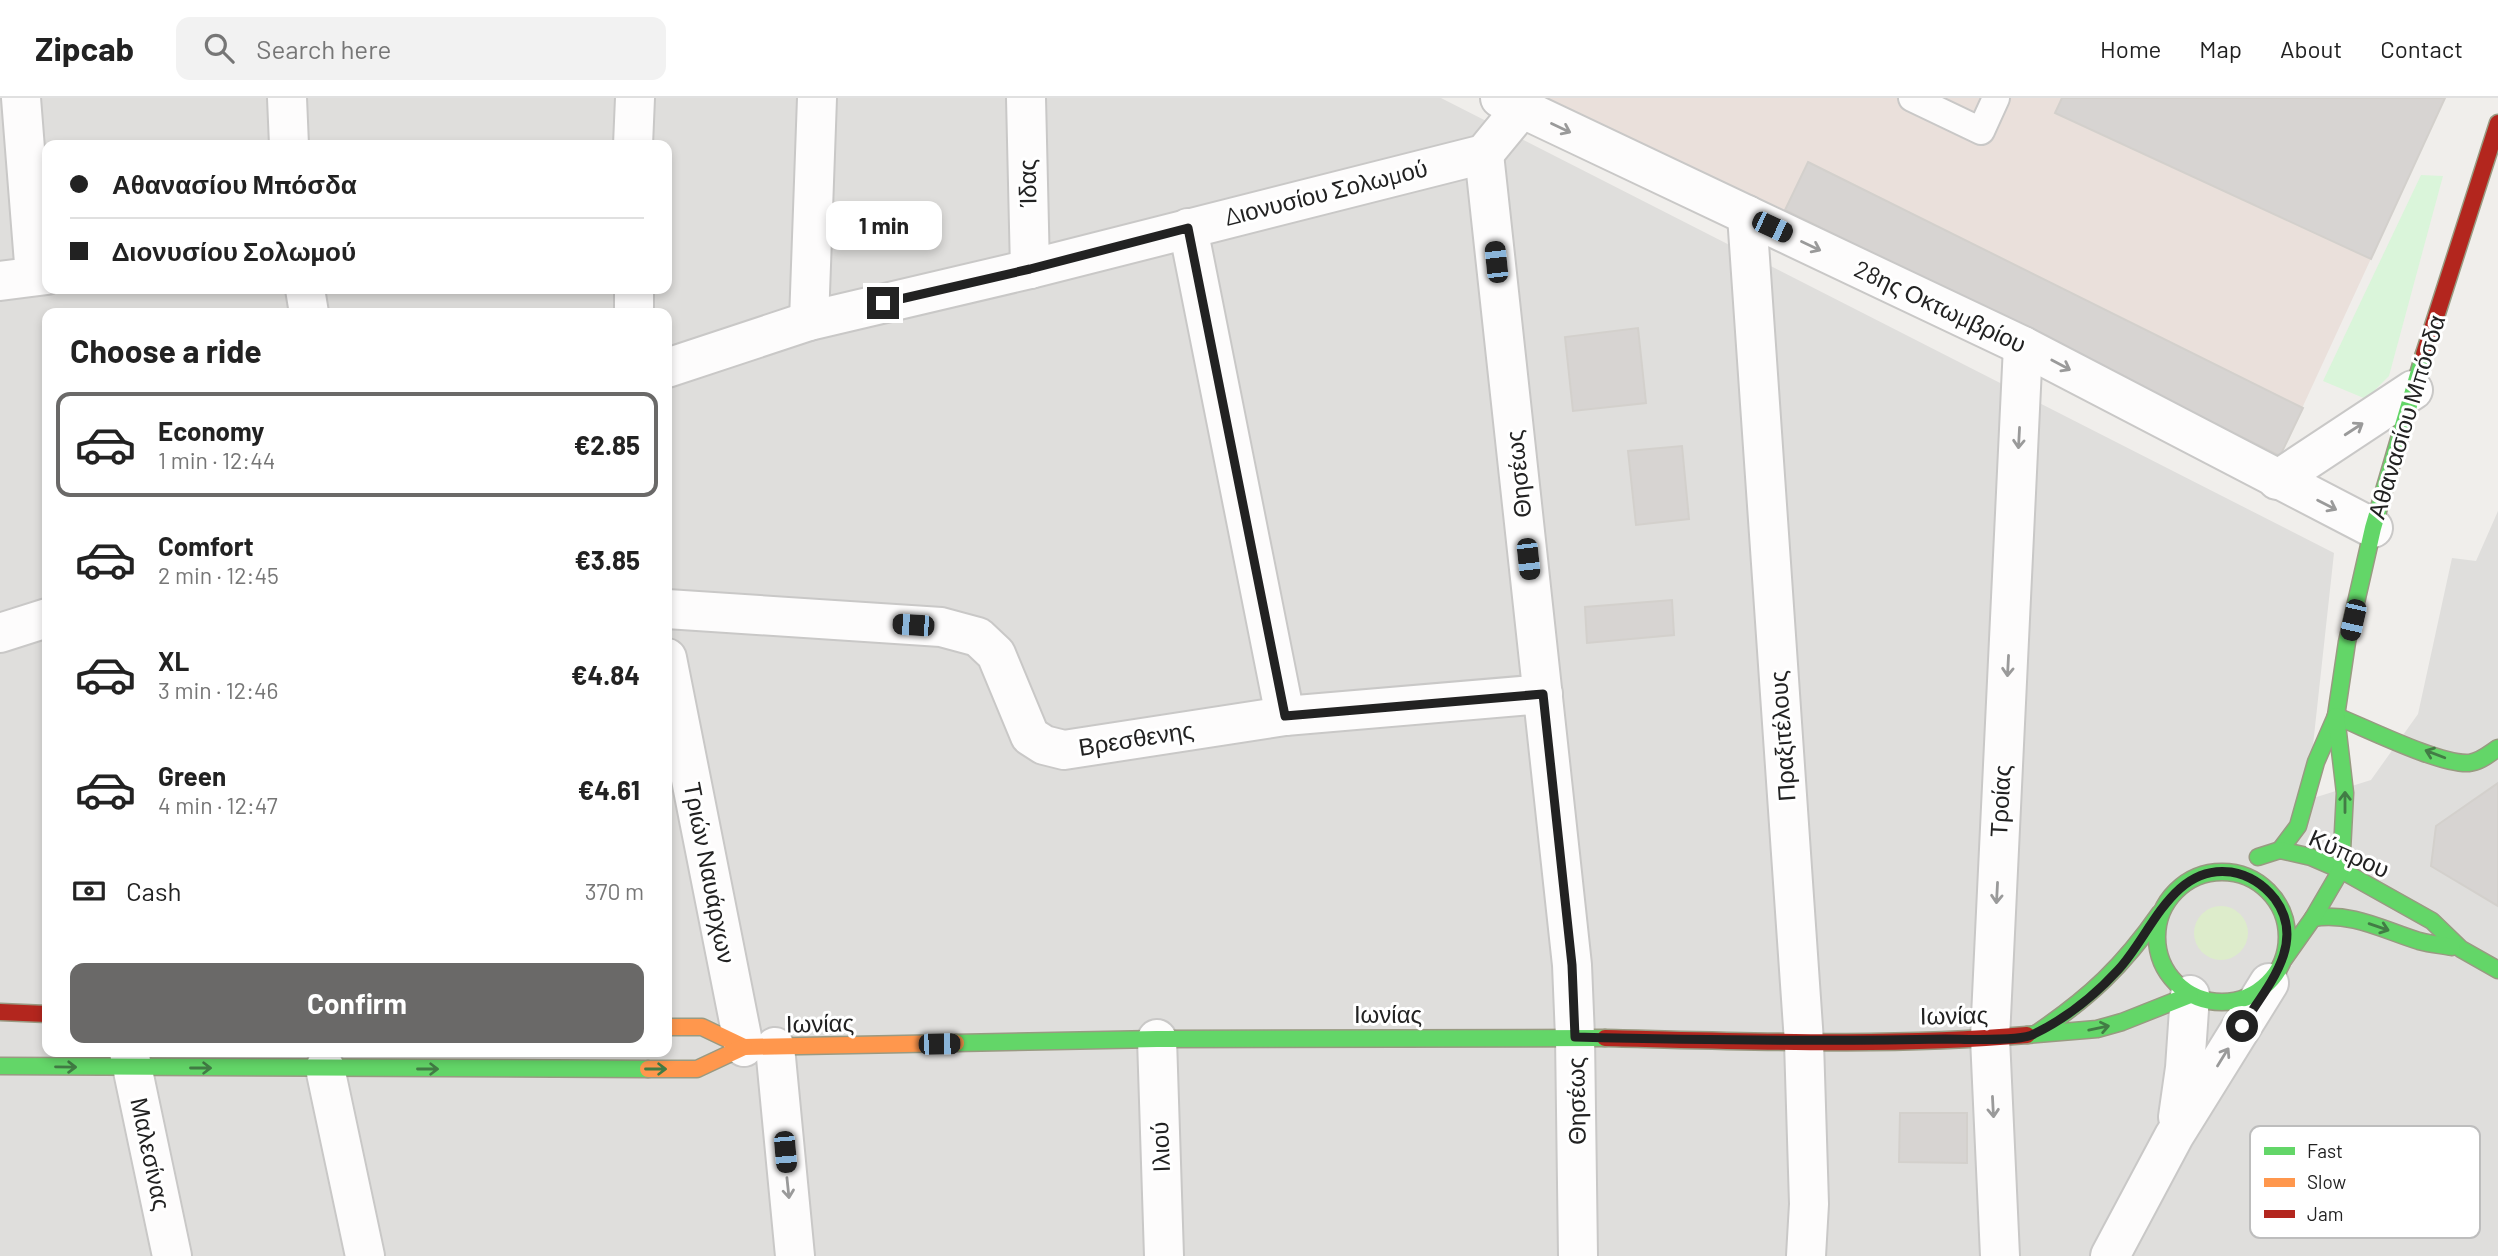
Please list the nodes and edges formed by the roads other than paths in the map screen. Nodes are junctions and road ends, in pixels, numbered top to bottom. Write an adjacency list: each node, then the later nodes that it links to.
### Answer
1 (21, 98): 16 (street)
2 (287, 98): 10 (street)
3 (635, 98): 11 (street)
4 (817, 98): 17 (street)
5 (1026, 98): 15 (street, Ίδας)
6 (1912, 98): 7 (lane)
7 (1996, 98)
8 (1510, 103): 12 (street); 13 (street, 28ης Οκτωμβρίου, one-way to 13)
9 (2498, 122): 20 (main road, Αθανασίου Μπόσδα)
10 (289, 140)
11 (633, 140)
12 (1485, 154): 14 (street, Διονυσίου Σολωμού); 27 (street, Θησέως)
13 (1747, 215): 18 (street, 28ης Οκτωμβρίου, one-way to 18); 47 (street, Πραξιτέλους)
14 (1188, 228): 15 (street, Διονυσίου Σολωμού); 28 (street)
15 (1030, 269): 17 (street, Διονυσίου Σολωμού)
16 (27, 277)
17 (809, 321): 19 (street, Διονυσίου Σολωμού)
18 (2023, 346): 21 (street, 28ης Οκτωμβρίου, one-way to 21); 45 (street, Τροίας, one-way to 45)
19 (672, 366)
20 (2413, 390): 21 (street, one-way to 20); 22 (main road, Αθανασίου Μπόσδα)
21 (2277, 480): 22 (street, 28ης Οκτωμβρίου, one-way to 22)
22 (2373, 528): 29 (main road, Αθανασίου Μπόσδα)
23 (672, 609): 28 (street, Βρεσθενης)
24 (42, 620): 25 (street)
25 (0, 633)
26 (672, 679): 48 (street, Τριών Ναυάρχων)
27 (1543, 694): 28 (street, Βρεσθενης); 44 (street, Θησέως)
28 (1285, 716)
29 (2336, 716): 30 (main road, one-way to 29); 31 (main road, Αθανασίου Μπόσδα); 32 (main road, Αθανασίου Μπόσδα, one-way to 29)
30 (2498, 748)
31 (2280, 850): 32 (main road, Κύπρου); 33 (main road, Κύπρου)
32 (2341, 870): 35 (main road, Αθανασίου Μπόσδα); 36 (main road, Κύπρου)
33 (2204, 874): 34 (main road); 38 (main road)
34 (2166, 904): 39 (main road); 43 (main road)
35 (2313, 918): 36 (main road, Κύπρου, one-way to 36); 38 (main road)
36 (2461, 949): 37 (main road, Κύπρου)
37 (2498, 970)
38 (2276, 971): 39 (main road); 52 (street, one-way to 38)
39 (2190, 995): 43 (main road, Ιωνίας, one-way to 39); 52 (street)
40 (0, 1012): 41 (main road)
41 (42, 1014)
42 (672, 1027): 48 (main road, Ιωνίας)
43 (2032, 1036): 45 (main road, Ιωνίας)
44 (1575, 1037): 46 (main road, Ιωνίας); 47 (main road, Ιωνίας); 57 (street, Θησέως)
45 (1990, 1038): 47 (main road, Ιωνίας); 59 (street, Τροίας, one-way to 59)
46 (1157, 1039): 48 (main road, Ιωνίας); 56 (street, Ιλιού)
47 (1804, 1042): 58 (street, Πραξιτέλους)
48 (759, 1047): 51 (main road, Ιωνίας, one-way to 48); 55 (street, Τριών Ναυάρχων, one-way to 55)
49 (131, 1060): 50 (main road, Ιωνίας, one-way to 49); 51 (main road, Ιωνίας, one-way to 51); 53 (street, Μαλεσίνας)
50 (0, 1066)
51 (325, 1068): 54 (street)
52 (2174, 1136): 60 (street)
53 (172, 1256)
54 (365, 1256)
55 (795, 1256)
56 (1164, 1256)
57 (1578, 1256)
58 (1806, 1256)
59 (2000, 1256)
60 (2110, 1256)

